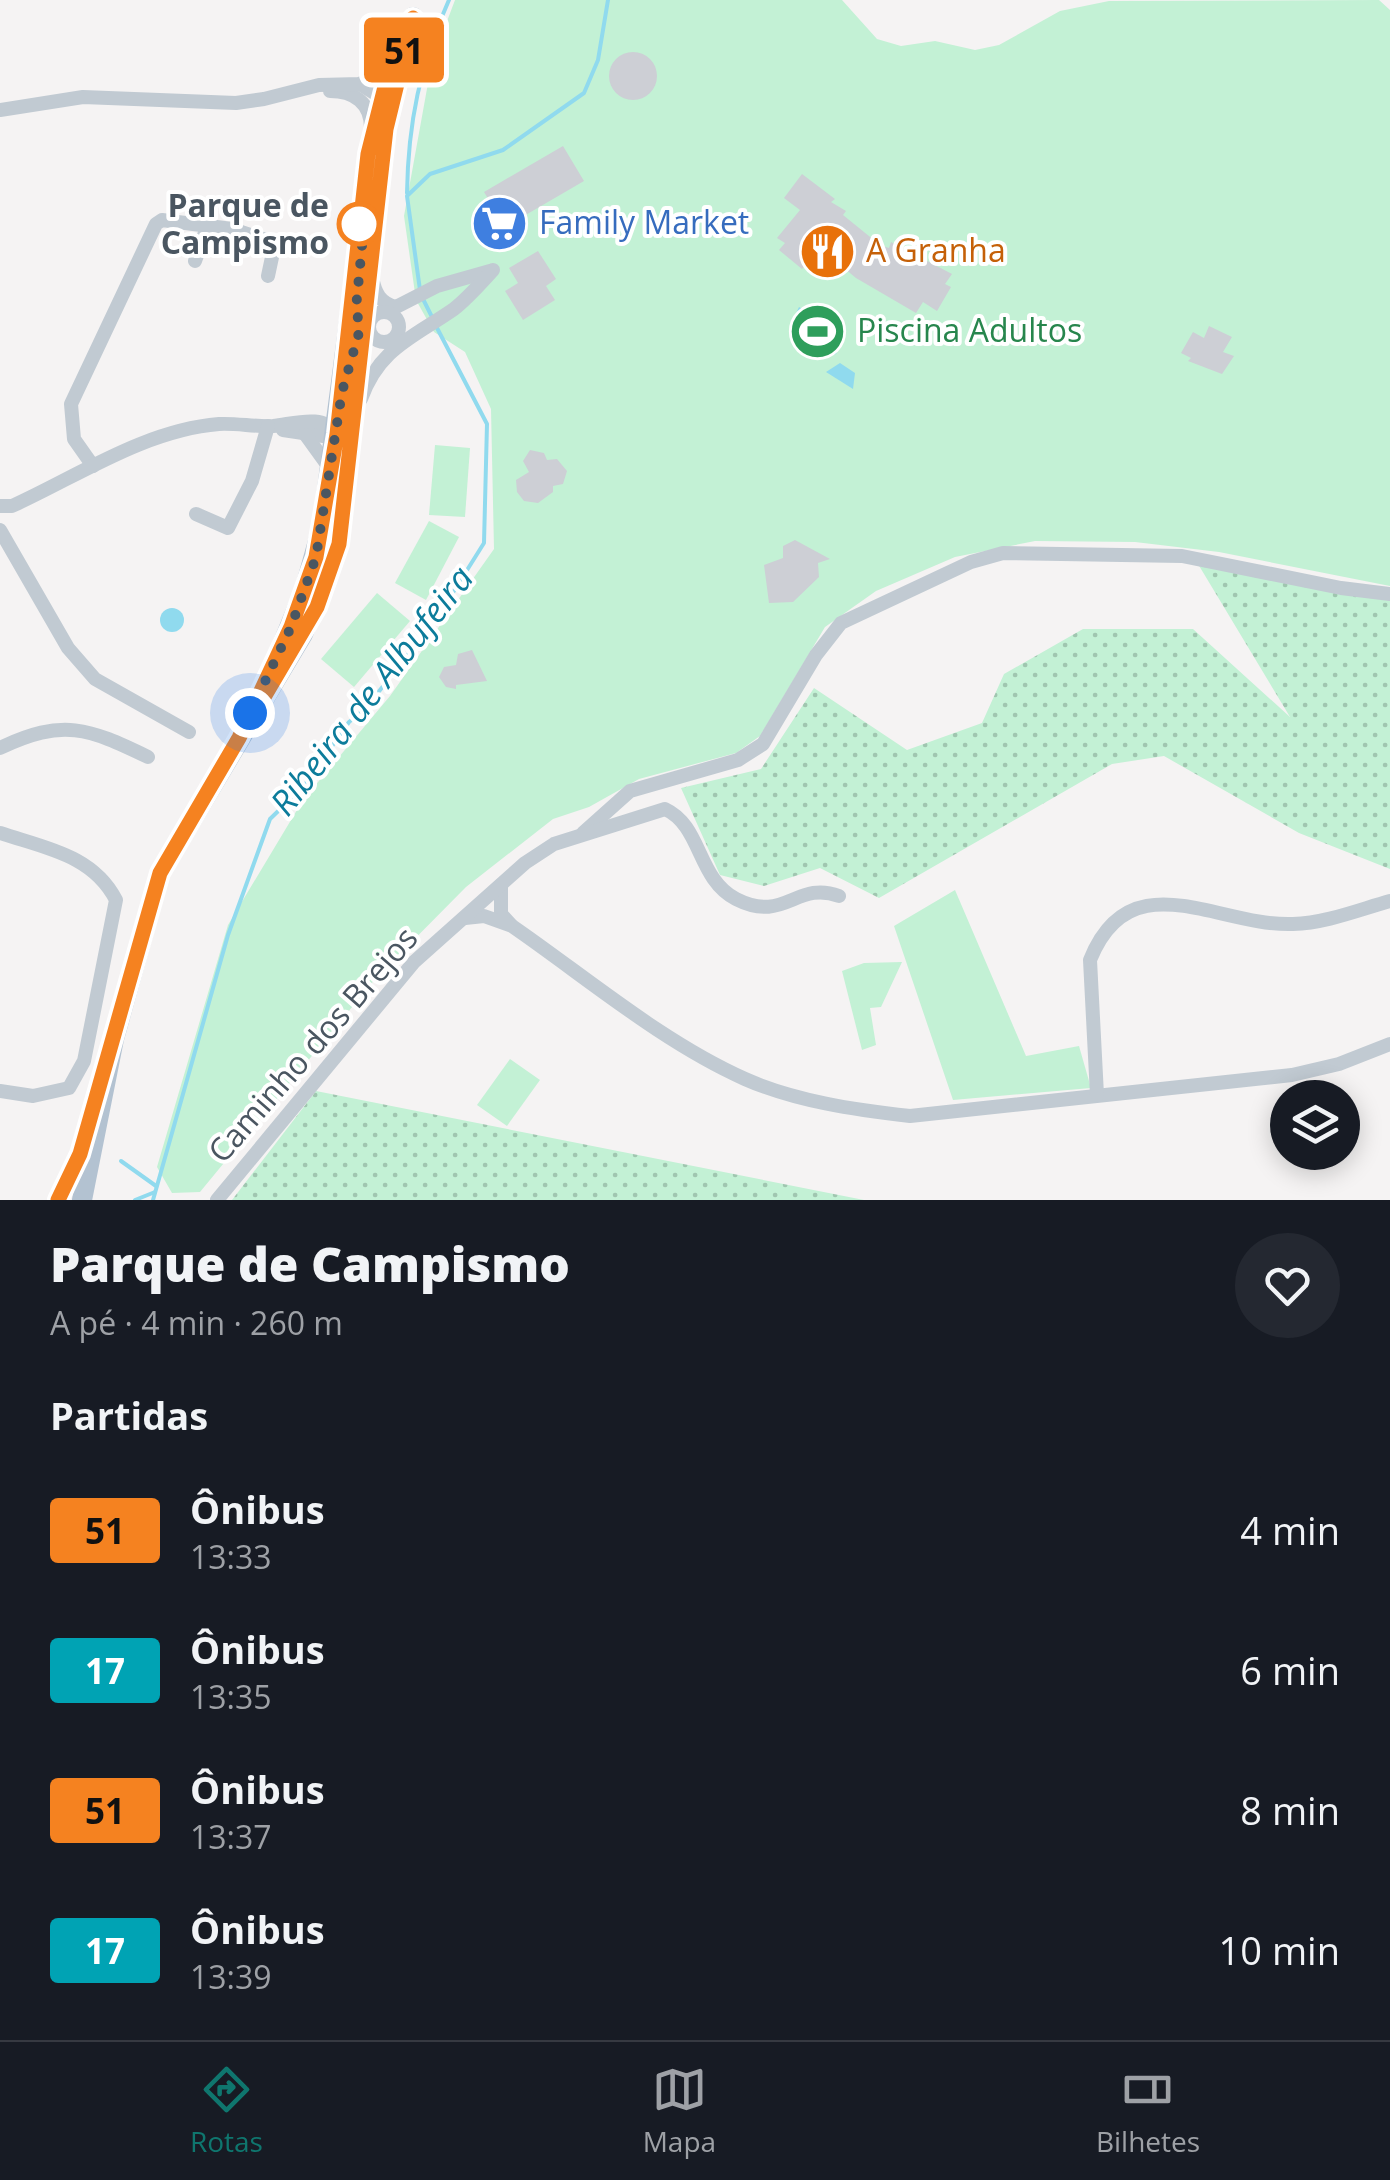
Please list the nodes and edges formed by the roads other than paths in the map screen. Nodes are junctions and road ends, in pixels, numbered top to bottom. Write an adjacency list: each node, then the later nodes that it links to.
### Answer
1 (417, 9): 2 (main road); 4 (main road)
2 (395, 47): 3 (street); 4 (main road)
3 (358, 90): 4 (street); 5 (street); 6 (street)
4 (385, 107): 6 (main road); 10 (main road)
5 (0, 110)
6 (370, 142): 7 (main road)
7 (361, 205): 12 (street); 15 (main road)
8 (208, 224): 9 (street); 11 (street); 20 (street)
9 (195, 261)
10 (370, 266): 12 (main road); 12 (street)
11 (268, 276)
12 (374, 323): 13 (street); 13 (street); 14 (street); 15 (street); 16 (main road)
13 (398, 333): 14 (street)
14 (388, 356): 16 (street)
15 (342, 392): 18 (street); 19 (main road)
16 (357, 413): 19 (street); 25 (main road)
17 (268, 426): 18 (street); 20 (street); 23 (street)
18 (309, 428): 19 (street); 21 (street)
19 (337, 434): 21 (main road); 25 (street)
20 (94, 466): 22 (street)
21 (331, 471): 28 (main road)
22 (0, 506)
23 (196, 514)
24 (0, 530): 27 (street)
25 (334, 559): 28 (main road)
26 (1390, 594): 32 (street, Caminho dos Brejos)
27 (189, 732)
28 (239, 738): 38 (main road)
29 (0, 748): 30 (street)
30 (148, 757)
31 (0, 832): 40 (street)
32 (583, 833): 33 (street, Caminho dos Brejos); 34 (street)
33 (501, 885): 36 (street, Caminho dos Brejos); 37 (street)
34 (839, 896)
35 (1390, 902): 41 (street)
36 (465, 918): 37 (street); 44 (street, Caminho dos Brejos)
37 (512, 926): 41 (street)
38 (114, 1040): 42 (main road); 43 (main road)
39 (1390, 1044): 41 (street)
40 (0, 1091)
41 (1097, 1095)
42 (58, 1200)
43 (82, 1200)
44 (217, 1200)

